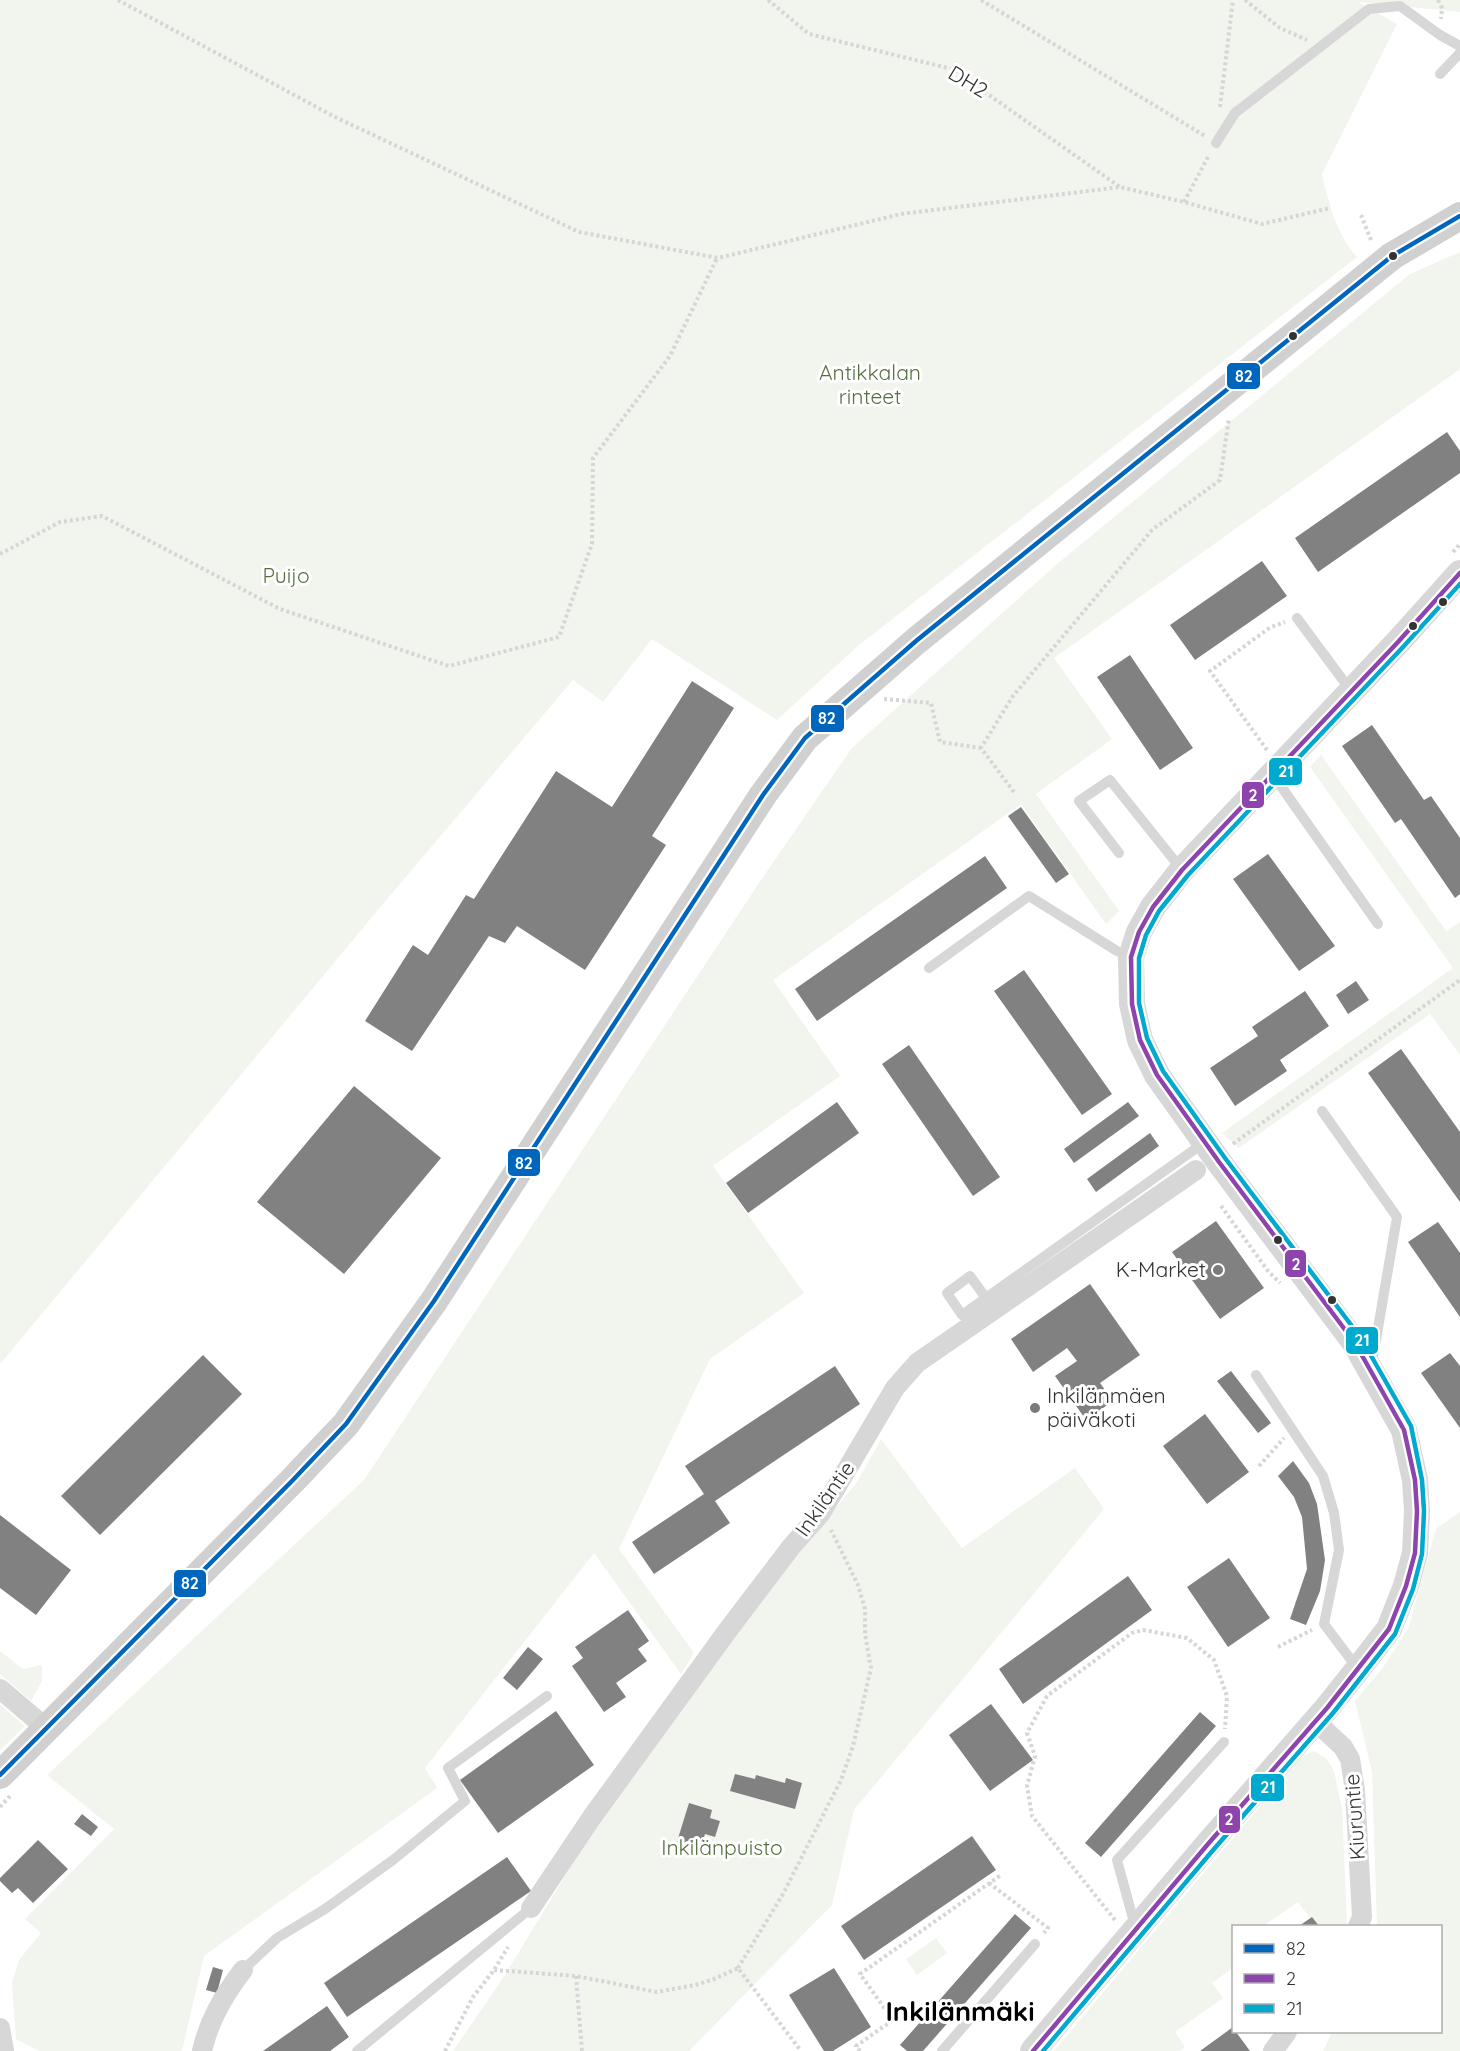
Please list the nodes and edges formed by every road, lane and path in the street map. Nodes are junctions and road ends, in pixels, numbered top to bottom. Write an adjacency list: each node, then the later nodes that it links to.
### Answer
1 (118, 0): 18 (path)
2 (768, 0): 12 (path, DH2)
3 (981, 0): 11 (path)
4 (1233, 0): 10 (path)
5 (1245, 0): 6 (path)
6 (1321, 46): 7 (lane); 11 (lane)
7 (1460, 46)
8 (1460, 52): 9 (lane)
9 (1440, 74)
10 (1220, 107)
11 (1216, 143): 13 (path)
12 (1120, 187): 13 (path); 18 (path)
13 (1184, 202): 14 (path)
14 (1330, 208)
15 (1361, 215): 17 (path)
16 (1460, 216): 51 (main road)
17 (1371, 240)
18 (717, 258): 21 (path)
19 (1231, 408): 26 (path)
20 (1460, 544): 22 (path)
21 (0, 554)
22 (1456, 563): 25 (street)
23 (1298, 618): 25 (lane); 27 (path)
24 (885, 691): 26 (path)
25 (1351, 692): 27 (street)
26 (981, 748): 28 (path)
27 (1271, 764): 30 (street); 31 (lane)
28 (1014, 792)
29 (1119, 853): 30 (lane)
30 (1182, 870): 32 (street)
31 (1378, 924)
32 (1131, 957): 33 (lane); 36 (street)
33 (929, 968)
34 (1460, 980): 36 (path)
35 (1322, 1111): 40 (lane)
36 (1207, 1158): 39 (lane); 40 (street); 44 (street, Inkiläntie)
37 (1216, 1199): 38 (path)
38 (1283, 1286)
39 (986, 1298)
40 (1371, 1370): 47 (street)
41 (1256, 1374): 42 (lane)
42 (1292, 1429): 43 (path); 45 (lane)
43 (1259, 1466)
44 (821, 1513): 57 (street, Inkiläntie); 62 (path)
45 (1324, 1624): 46 (path); 47 (lane)
46 (1278, 1647)
47 (1358, 1669): 50 (street)
48 (0, 1689): 51 (street)
49 (547, 1696): 63 (lane)
50 (1315, 1721): 58 (street); 59 (street, Kiuruntie)
51 (46, 1728): 53 (main road)
52 (1224, 1742): 58 (lane); 58 (path)
53 (8, 1783): 54 (path)
54 (0, 1807)
55 (1001, 1875): 56 (path)
56 (989, 1883): 61 (path); 74 (path)
57 (531, 1908): 70 (lane)
58 (1129, 1922): 76 (street)
59 (1358, 1925)
60 (510, 1943): 64 (path)
61 (1035, 1944): 75 (lane)
62 (738, 1968): 65 (path); 73 (path)
63 (243, 1970): 69 (street)
64 (494, 1970): 65 (path); 71 (path)
65 (576, 1976): 72 (path)
66 (0, 2028): 68 (street)
67 (1286, 2033): 77 (street)
68 (4, 2051)
69 (202, 2051)
70 (357, 2051)
71 (445, 2051)
72 (582, 2051)
73 (801, 2051)
74 (860, 2051)
75 (942, 2051)
76 (1033, 2051)
77 (1273, 2051)

